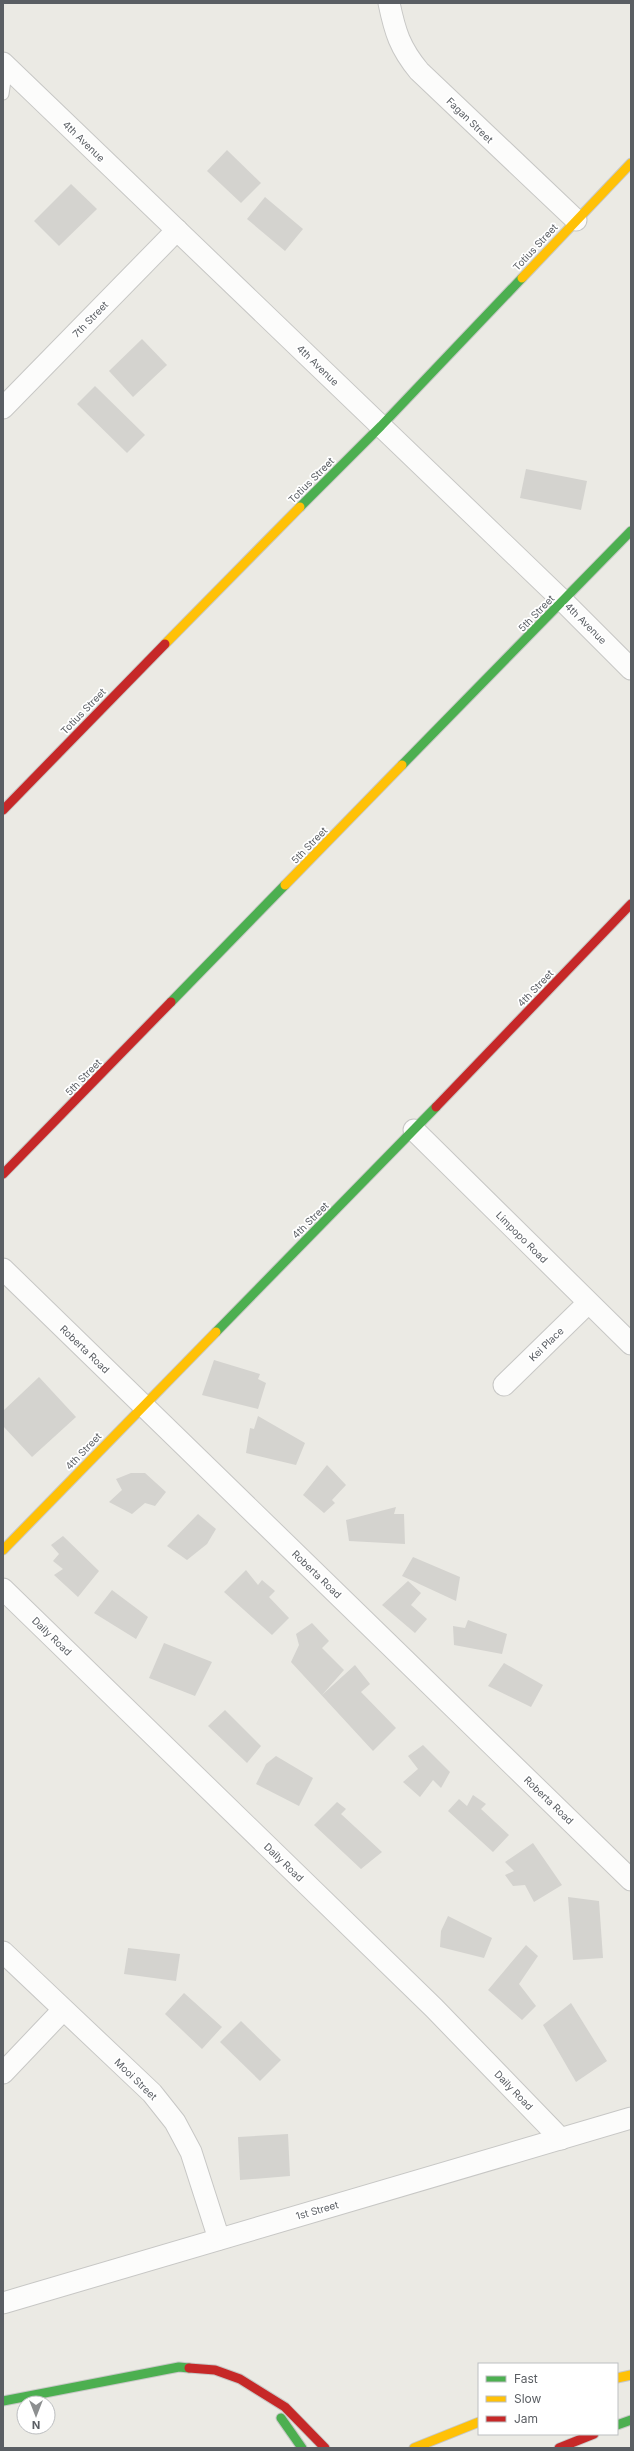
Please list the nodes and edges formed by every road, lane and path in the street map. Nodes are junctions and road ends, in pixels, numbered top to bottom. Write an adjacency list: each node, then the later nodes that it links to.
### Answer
1 (389, 3): 5 (street, Fagan Street)
2 (5, 65): 3 (lane); 6 (street, 4th Avenue)
3 (3, 94)
4 (631, 163): 5 (main road, Totius Street)
5 (576, 220): 8 (main road, Totius Street)
6 (177, 230): 7 (street, 7th Street); 8 (street, 4th Avenue)
7 (3, 408)
8 (381, 426): 10 (street, 4th Avenue); 12 (main road, Totius Street)
9 (631, 531): 10 (main road, 5th Street)
10 (563, 601): 11 (street, 4th Avenue); 15 (main road, 5th Street)
11 (631, 669)
12 (3, 810)
13 (631, 904): 14 (main road, 4th Street)
14 (414, 1130): 17 (street, Limpopo Road); 20 (main road, 4th Street)
15 (3, 1174)
16 (3, 1269): 20 (street, Roberta Road)
17 (588, 1303): 18 (street, Limpopo Road); 19 (street, Kei Place)
18 (631, 1344)
19 (504, 1385)
20 (143, 1405): 21 (main road, 4th Street); 23 (street, Roberta Road)
21 (3, 1550)
22 (3, 1589): 28 (street, Daily Road)
23 (631, 1880)
24 (3, 1952): 25 (street, Mooi Street)
25 (64, 2010): 26 (street); 29 (street, Mooi Street)
26 (3, 2073)
27 (631, 2118): 28 (street, 1st Street)
28 (561, 2139): 29 (street, 1st Street)
29 (219, 2239): 30 (street, 1st Street)
30 (3, 2303)
31 (631, 2377): 32 (main road); 33 (main road)
32 (618, 2378)
33 (618, 2382)
34 (261, 2394): 35 (main road); 41 (main road); 42 (main road)
35 (3, 2401)
36 (631, 2420): 38 (main road)
37 (478, 2422): 43 (main road)
38 (618, 2425)
39 (478, 2432): 44 (main road)
40 (592, 2435): 45 (main road)
41 (302, 2448)
42 (325, 2448)
43 (414, 2448)
44 (438, 2448)
45 (560, 2448)

